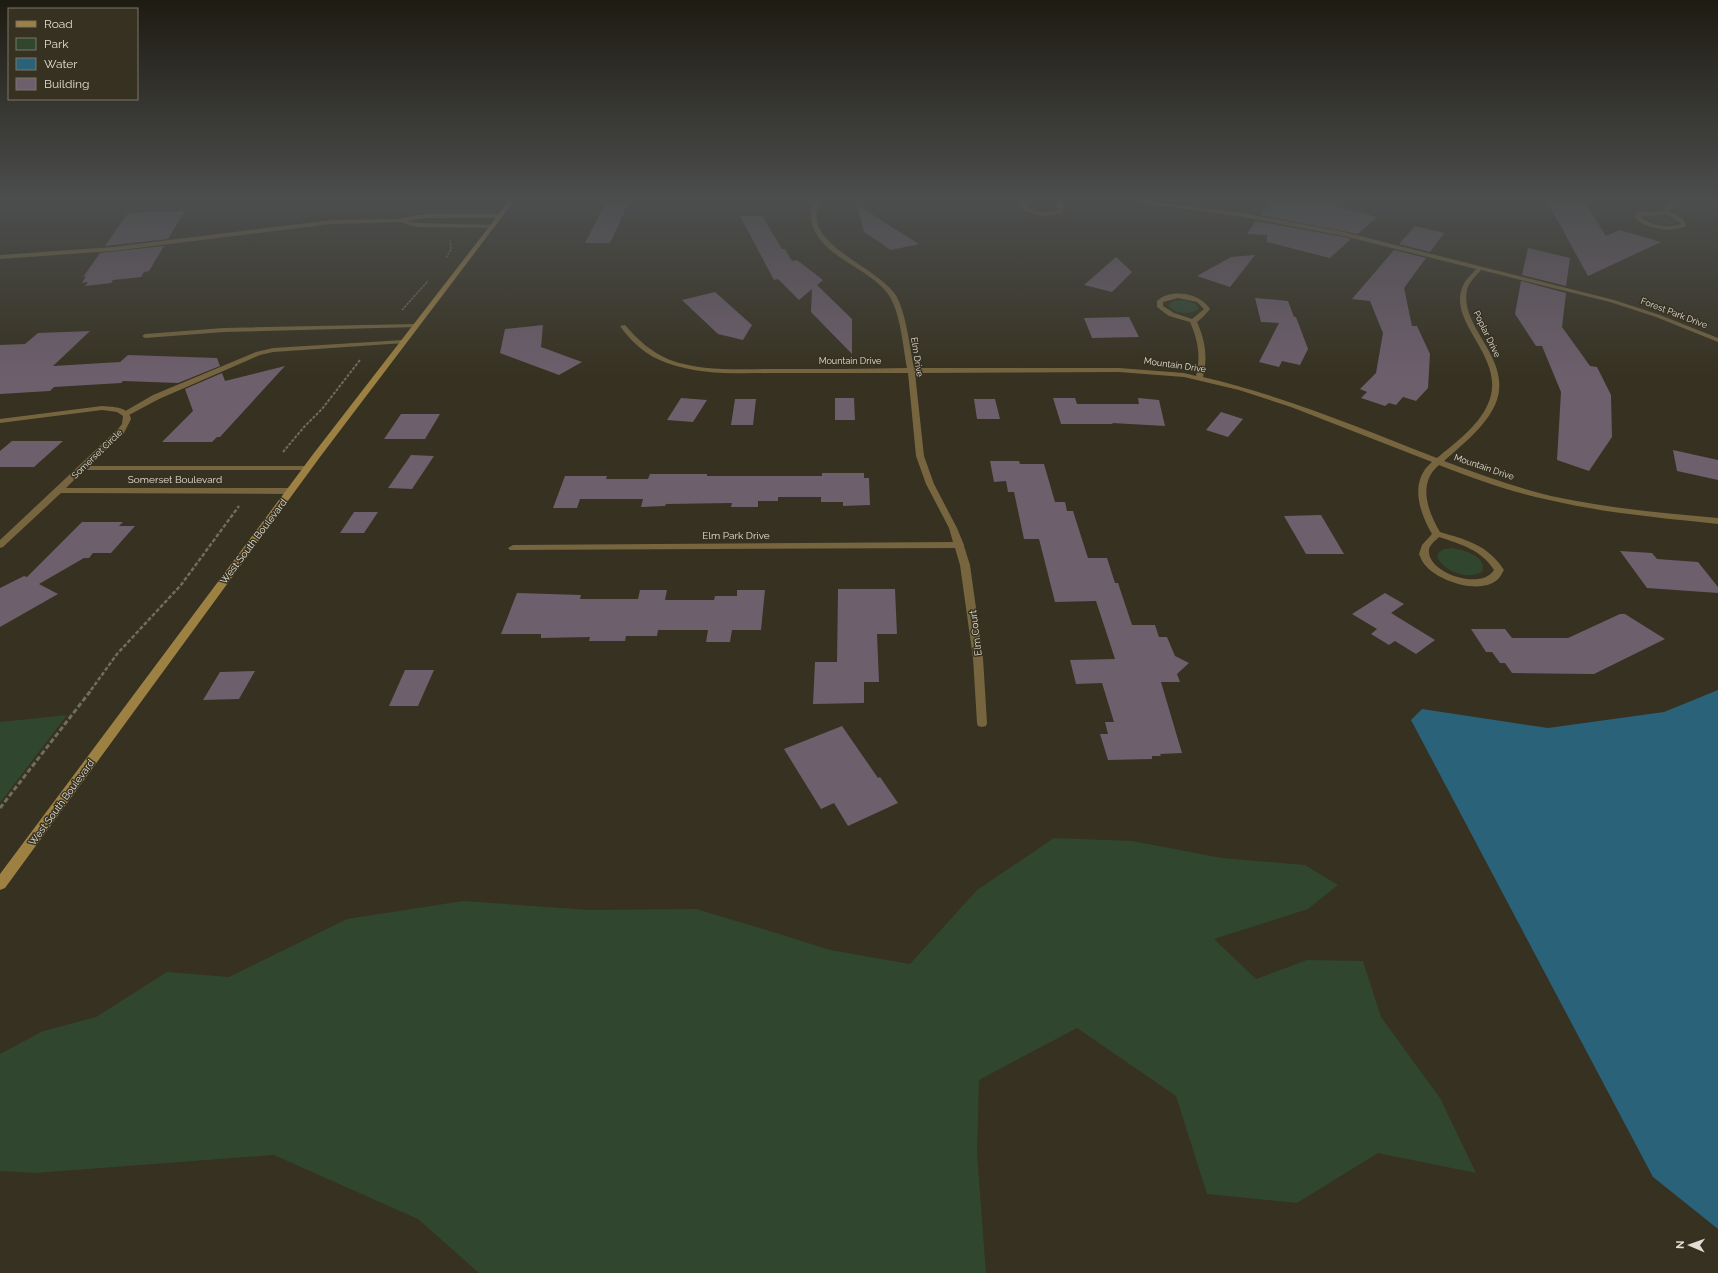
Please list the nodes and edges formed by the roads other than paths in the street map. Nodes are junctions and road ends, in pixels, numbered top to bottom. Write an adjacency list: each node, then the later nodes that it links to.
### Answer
1 (466, 260): 6 (main road, West South Boulevard)
2 (850, 260): 11 (street, Elm Drive)
3 (1450, 260): 4 (street, Forest Park Drive)
4 (1480, 268): 9 (street, Forest Park Drive); 15 (street, Poplar Drive)
5 (1193, 321): 5 (street); 12 (street)
6 (414, 326): 8 (street); 10 (main road, West South Boulevard)
7 (623, 326): 11 (street, Mountain Drive)
8 (145, 336)
9 (1718, 340)
10 (403, 342): 13 (street); 17 (main road, West South Boulevard)
11 (911, 371): 12 (street, Mountain Drive); 23 (street, Elm Drive)
12 (1199, 378): 15 (street, Mountain Drive)
13 (126, 414): 14 (street); 16 (street, Somerset Circle)
14 (0, 421)
15 (1437, 462): 20 (street, Mountain Drive); 21 (street, Poplar Drive)
16 (82, 468): 17 (street, Somerset Boulevard); 18 (street, Somerset Circle)
17 (307, 468): 19 (main road, West South Boulevard)
18 (59, 490): 19 (street, Somerset Boulevard); 22 (street, Somerset Circle)
19 (290, 491): 26 (main road, West South Boulevard)
20 (1718, 521)
21 (1437, 534): 21 (street)
22 (0, 544)
23 (960, 545): 24 (street, Elm Park Drive); 25 (street, Elm Court)
24 (512, 548)
25 (982, 723)
26 (0, 884)

